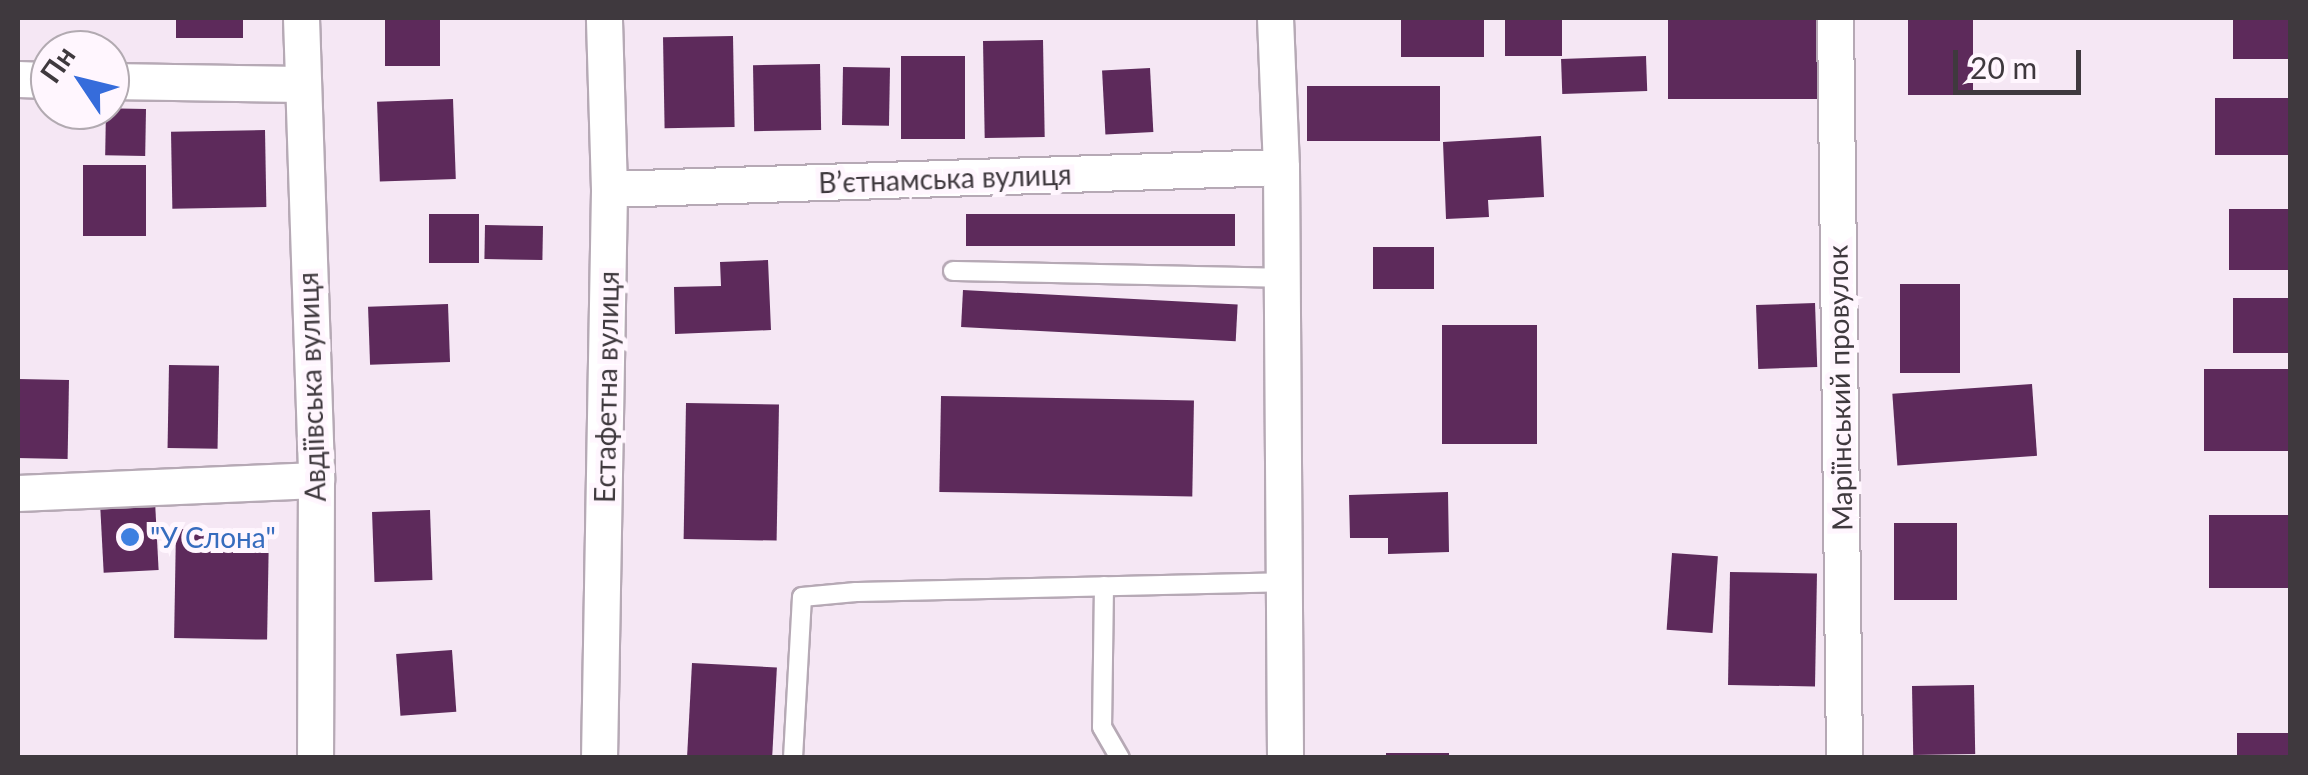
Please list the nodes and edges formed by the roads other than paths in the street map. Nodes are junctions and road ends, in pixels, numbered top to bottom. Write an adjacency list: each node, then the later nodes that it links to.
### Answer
1 (301, 18): 6 (street, Авдіївська вулиця)
2 (604, 18): 8 (street, Естафетна вулиця)
3 (1275, 18): 7 (street)
4 (1834, 18): 20 (street, Маріїнський провулок)
5 (130, 81): 6 (street)
6 (300, 84): 11 (street, Авдіївська вулиця)
7 (1282, 167): 8 (street, Вʼєтнамська вулиця); 10 (street)
8 (609, 189): 16 (street, Естафетна вулиця)
9 (953, 270): 10 (lane)
10 (1282, 278): 13 (street)
11 (316, 480): 12 (street); 15 (street, Авдіївська вулиця)
12 (18, 493)
13 (1284, 582): 14 (lane); 19 (street)
14 (1104, 586): 17 (lane); 18 (lane)
15 (315, 758)
16 (600, 758)
17 (793, 758)
18 (1120, 758)
19 (1285, 758)
20 (1844, 758)

